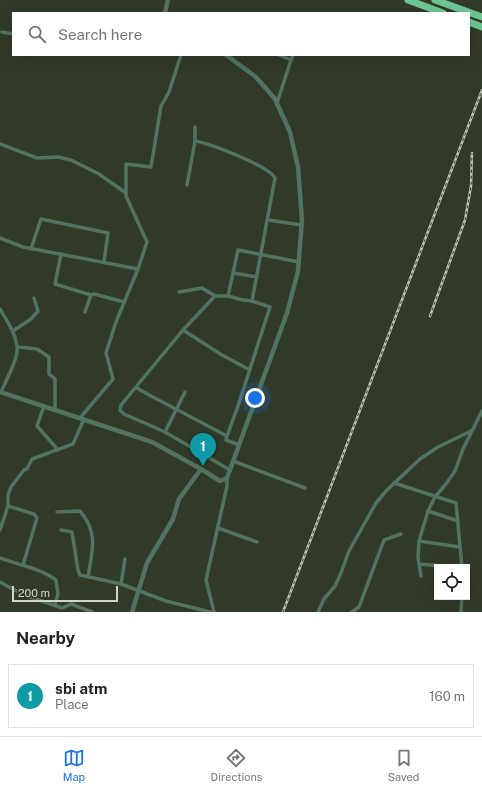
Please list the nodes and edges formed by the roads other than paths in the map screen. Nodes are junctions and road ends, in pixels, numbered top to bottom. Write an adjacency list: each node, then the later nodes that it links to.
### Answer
1 (168, 0): 4 (street)
2 (408, 0): 5 (highway)
3 (435, 0): 6 (highway)
4 (166, 12)
5 (440, 12)
6 (468, 12)
7 (470, 13): 8 (highway)
8 (482, 17)
9 (470, 22): 10 (highway)
10 (482, 27)
11 (2, 32): 12 (street)
12 (12, 34)
13 (181, 56): 23 (street)
14 (227, 56): 18 (street)
15 (281, 56): 17 (street)
16 (293, 56): 17 (street)
17 (291, 60): 18 (street)
18 (276, 103): 25 (street)
19 (195, 127): 20 (street)
20 (195, 141): 22 (street); 24 (street)
21 (0, 144): 23 (street)
22 (187, 185)
23 (126, 193): 32 (street)
24 (268, 220): 25 (street); 29 (street)
25 (302, 225): 31 (street)
26 (0, 238): 27 (street)
27 (31, 249): 28 (street); 30 (street)
28 (61, 254): 30 (street); 36 (street)
29 (261, 254): 31 (street); 33 (street); 34 (street)
30 (104, 262): 32 (street)
31 (298, 262): 59 (street)
32 (138, 269): 41 (street)
33 (233, 273): 34 (street); 38 (street)
34 (257, 277): 40 (street)
35 (179, 292): 37 (street)
36 (91, 295): 41 (street); 43 (street)
37 (216, 296): 38 (street); 44 (street)
38 (228, 296): 40 (street)
39 (34, 298): 45 (street)
40 (252, 301): 47 (street)
41 (124, 302): 55 (street)
42 (0, 309): 45 (street)
43 (85, 312)
44 (183, 330): 47 (street); 48 (street)
45 (13, 331): 46 (street)
46 (18, 347): 49 (street); 53 (street)
47 (250, 370): 58 (street)
48 (137, 388): 52 (street); 57 (street)
49 (0, 392): 51 (street)
50 (185, 392): 52 (street)
51 (44, 406): 53 (street); 60 (street)
52 (176, 409): 57 (street); 58 (street)
53 (55, 410): 55 (street)
54 (482, 411): 56 (street)
55 (82, 419): 60 (street); 62 (street)
56 (471, 431): 65 (street); 67 (street)
57 (165, 432): 63 (street)
58 (227, 436): 59 (street)
59 (239, 445): 61 (street)
60 (58, 450): 68 (street)
61 (233, 461): 63 (street); 66 (street)
62 (200, 469): 64 (street); 89 (street)
63 (230, 470): 64 (street)
64 (227, 478): 72 (street)
65 (394, 483): 67 (street); 95 (street)
66 (305, 488)
67 (435, 497): 69 (street); 71 (street)
68 (8, 506): 73 (street); 83 (street)
69 (428, 511): 71 (street); 76 (street)
70 (56, 512): 86 (street)
71 (458, 521): 78 (street)
72 (218, 528): 77 (street); 94 (street)
73 (0, 530)
74 (61, 530): 86 (street)
75 (401, 534): 96 (street)
76 (419, 541): 78 (street); 81 (street)
77 (257, 542)
78 (460, 547): 82 (street)
79 (0, 558): 83 (street)
80 (125, 559): 88 (street)
81 (419, 564): 84 (street); 85 (street)
82 (462, 564)
83 (23, 565): 91 (street)
84 (434, 565)
85 (421, 576)
86 (88, 577): 88 (street)
87 (0, 582): 91 (street)
88 (121, 584): 89 (street)
89 (139, 590): 93 (street); 94 (street)
90 (462, 600): 97 (street)
91 (55, 604): 92 (street)
92 (92, 612)
93 (132, 612)
94 (213, 612)
95 (318, 612)
96 (352, 612)
97 (461, 612)

